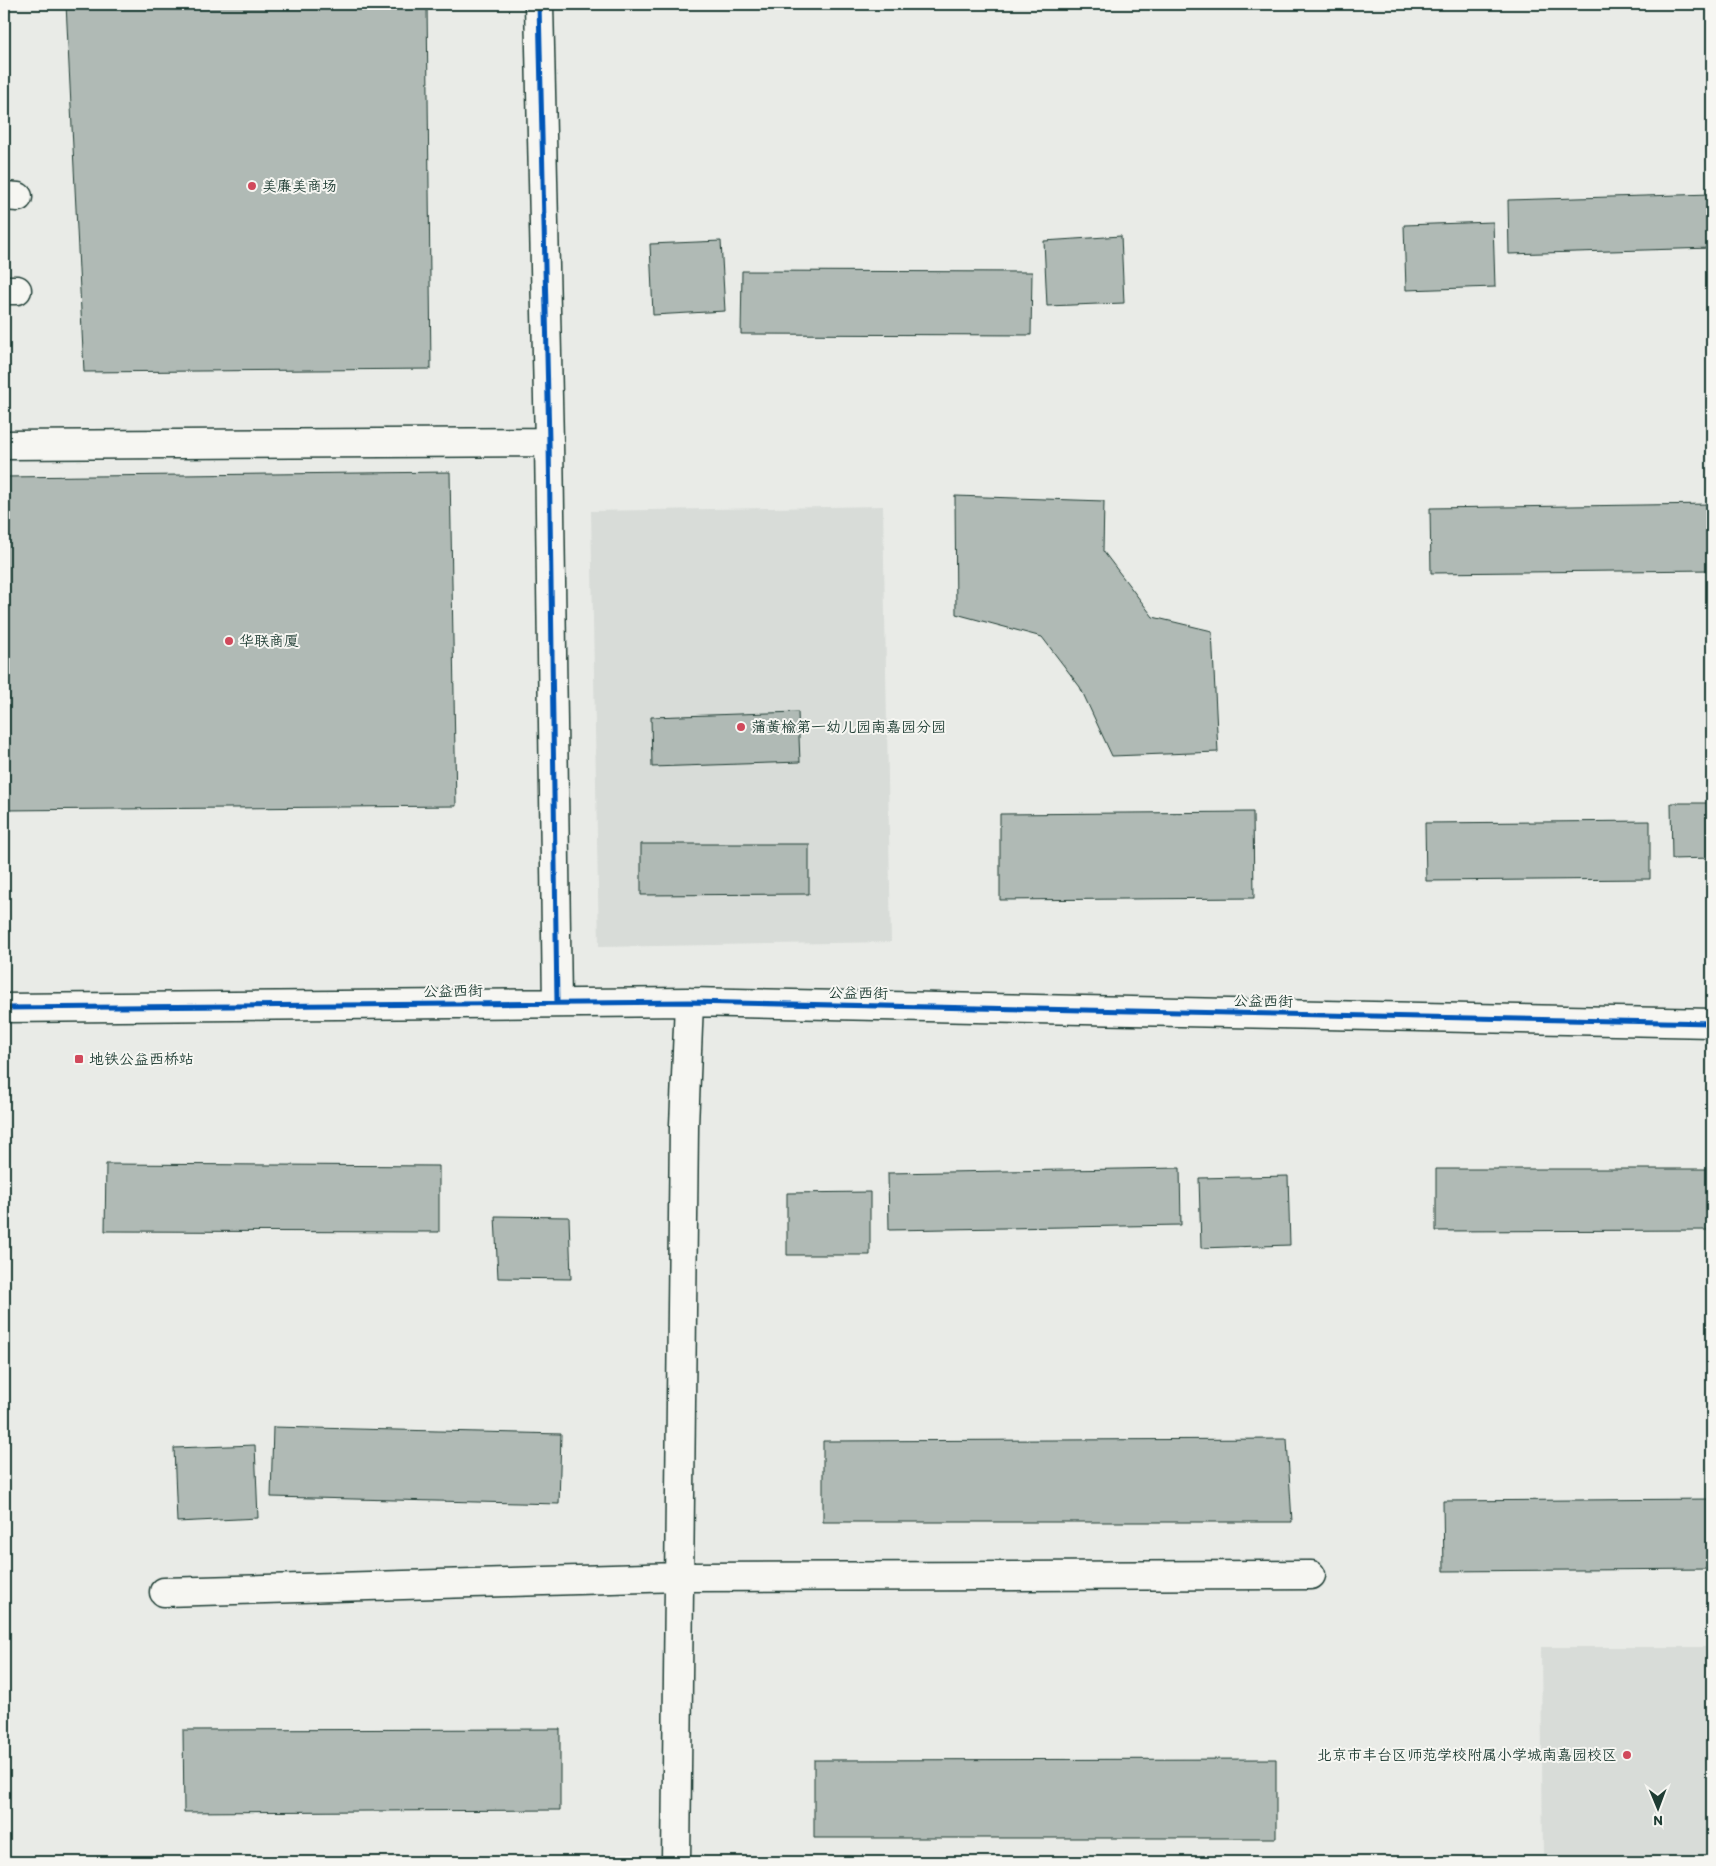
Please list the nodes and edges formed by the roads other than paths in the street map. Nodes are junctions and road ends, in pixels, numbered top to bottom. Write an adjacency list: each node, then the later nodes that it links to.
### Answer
1 (539, 4): 2 (street)
2 (549, 442): 3 (street); 5 (street)
3 (4, 445)
4 (689, 1002): 5 (street, 公益西街); 7 (street, 公益西街); 9 (street)
5 (557, 1003): 6 (street, 公益西街)
6 (4, 1008)
7 (1712, 1023)
8 (1311, 1575): 9 (street)
9 (679, 1577): 10 (street); 11 (street)
10 (164, 1592)
11 (676, 1862)

